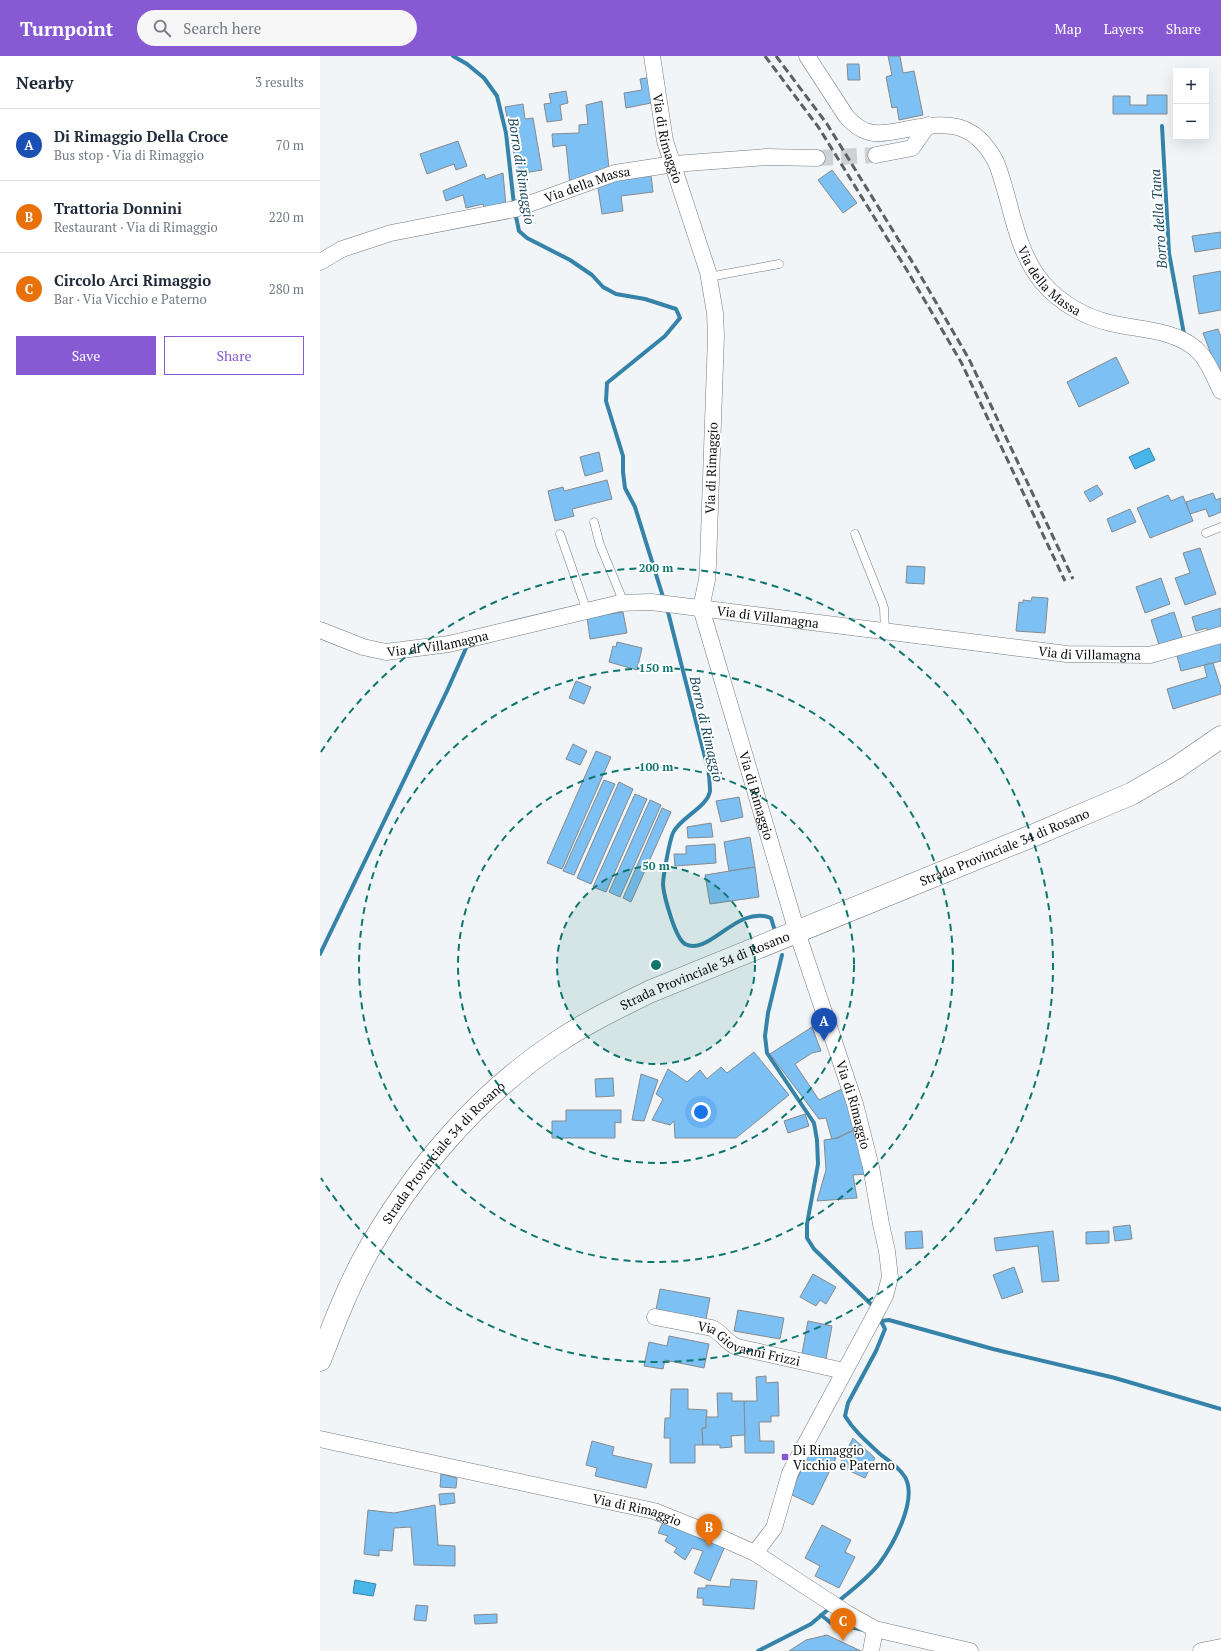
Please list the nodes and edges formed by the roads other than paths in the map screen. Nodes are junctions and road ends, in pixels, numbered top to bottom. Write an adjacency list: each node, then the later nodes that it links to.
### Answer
1 (652, 56): 6 (street, Via di Rimaggio)
2 (807, 56): 3 (street, Via della Massa)
3 (928, 125): 4 (street); 10 (street, Via della Massa)
4 (876, 155)
5 (817, 158): 6 (street, Via della Massa)
6 (674, 164): 7 (street, Via della Massa); 9 (street, Via di Rimaggio)
7 (320, 262)
8 (779, 264): 9 (lane)
9 (709, 277): 17 (street, Via di Rimaggio)
10 (1221, 391)
11 (594, 522): 16 (lane)
12 (1221, 527): 13 (lane)
13 (1206, 533)
14 (560, 534): 18 (lane)
15 (855, 534): 20 (lane)
16 (624, 603): 17 (street, Via di Villamagna); 18 (street, Via di Villamagna)
17 (701, 608): 20 (street, Via di Villamagna); 23 (street, Via di Rimaggio)
18 (587, 611): 19 (street, Via di Villamagna)
19 (320, 630)
20 (885, 632): 21 (street, Via di Villamagna)
21 (1221, 636)
22 (1221, 737): 23 (main road, Strada Provinciale 34 di Rosano)
23 (793, 933): 25 (main road, Strada Provinciale 34 di Rosano); 26 (street, Via di Rimaggio)
24 (655, 1317): 26 (street, Via Giovanni Frizzi)
25 (320, 1360)
26 (844, 1372): 28 (street, Via di Rimaggio)
27 (320, 1439): 28 (street, Via di Rimaggio)
28 (755, 1553): 29 (street)
29 (875, 1629): 31 (street); 32 (street)
30 (1221, 1647): 33 (street)
31 (872, 1651)
32 (970, 1651)
33 (1201, 1651)

